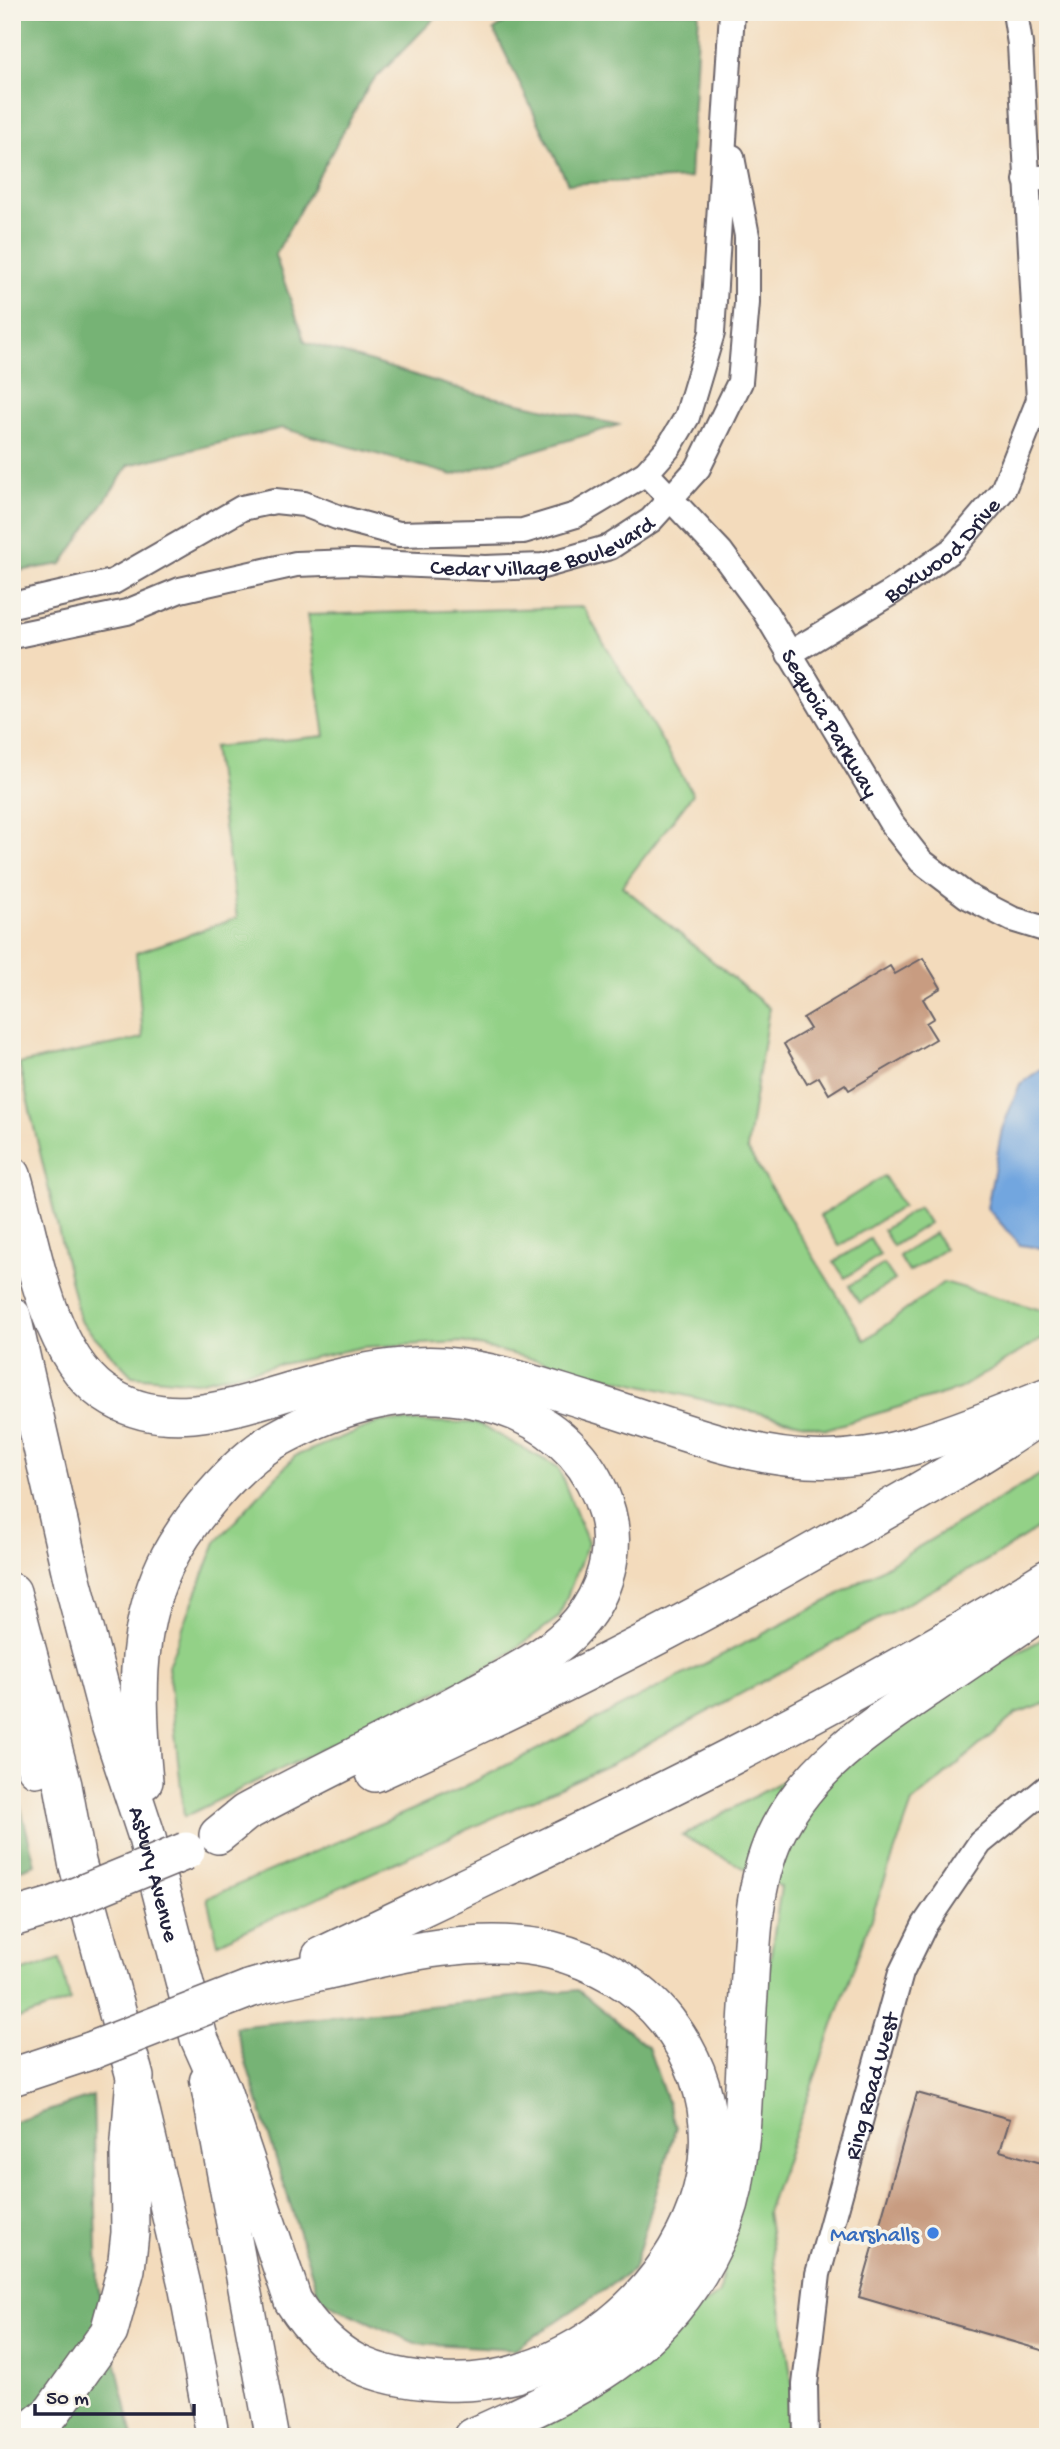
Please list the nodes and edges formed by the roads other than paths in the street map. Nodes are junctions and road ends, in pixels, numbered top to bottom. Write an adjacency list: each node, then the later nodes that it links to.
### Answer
1 (732, 12): 3 (street, Cedar Village Boulevard)
2 (1015, 12): 4 (street)
3 (725, 120): 6 (street, Cedar Village Boulevard); 7 (street, Cedar Village Boulevard)
4 (1037, 178): 5 (street)
5 (1043, 402): 10 (street, Boxwood Drive)
6 (646, 473): 7 (street, Sequoia Parkway); 8 (street, Cedar Village Boulevard)
7 (671, 498): 9 (street, Cedar Village Boulevard); 10 (street, Sequoia Parkway)
8 (12, 605)
9 (12, 636)
10 (789, 654): 11 (street, Sequoia Parkway)
11 (1048, 930)
12 (12, 1175): 14 (highway)
13 (12, 1316): 21 (highway, Asbury Avenue)
14 (1048, 1396)
15 (1048, 1410): 22 (highway)
16 (1048, 1578): 25 (highway)
17 (12, 1592): 23 (highway)
18 (1048, 1607): 34 (highway)
19 (12, 1700): 23 (highway)
20 (1048, 1787): 35 (street, Ring Road West)
21 (146, 1834): 22 (highway); 26 (highway, Asbury Avenue)
22 (218, 1835): 24 (highway, bridge)
23 (77, 1861): 29 (highway)
24 (14, 1917)
25 (256, 1986): 26 (highway); 27 (highway, bridge)
26 (199, 2038): 33 (main road, Asbury Avenue)
27 (56, 2064): 28 (highway); 30 (highway)
28 (12, 2077)
29 (135, 2077): 31 (highway); 32 (main road)
30 (12, 2093)
31 (23, 2437)
32 (213, 2437)
33 (272, 2437)
34 (473, 2437)
35 (806, 2437)

